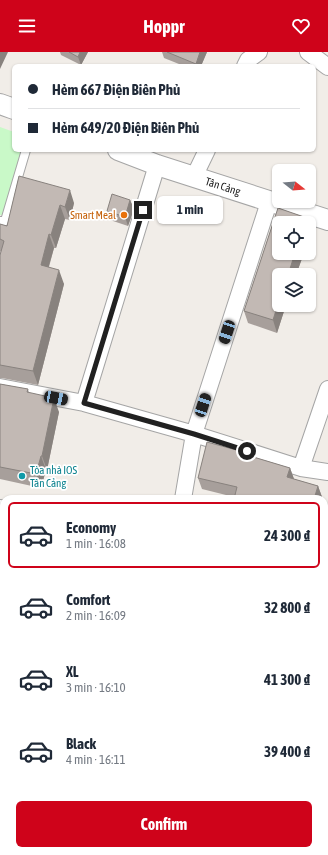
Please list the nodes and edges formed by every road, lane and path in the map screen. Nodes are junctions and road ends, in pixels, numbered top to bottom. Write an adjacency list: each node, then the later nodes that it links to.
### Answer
1 (259, 52): 3 (street)
2 (308, 52): 4 (street)
3 (246, 64)
4 (328, 67)
5 (0, 104): 6 (street)
6 (12, 108)
7 (25, 152): 14 (lane)
8 (123, 152): 10 (street, Tân Cảng)
9 (206, 152): 11 (street)
10 (157, 165): 11 (street, Tân Cảng); 17 (street)
11 (194, 177): 12 (street, Tân Cảng)
12 (269, 202): 13 (street, Tân Cảng); 18 (street)
13 (328, 220)
14 (0, 221)
15 (0, 387): 17 (street)
16 (328, 390): 19 (street)
17 (84, 403): 18 (street)
18 (194, 434): 19 (street); 21 (street)
19 (301, 468): 20 (street)
20 (328, 472)
21 (185, 495)

